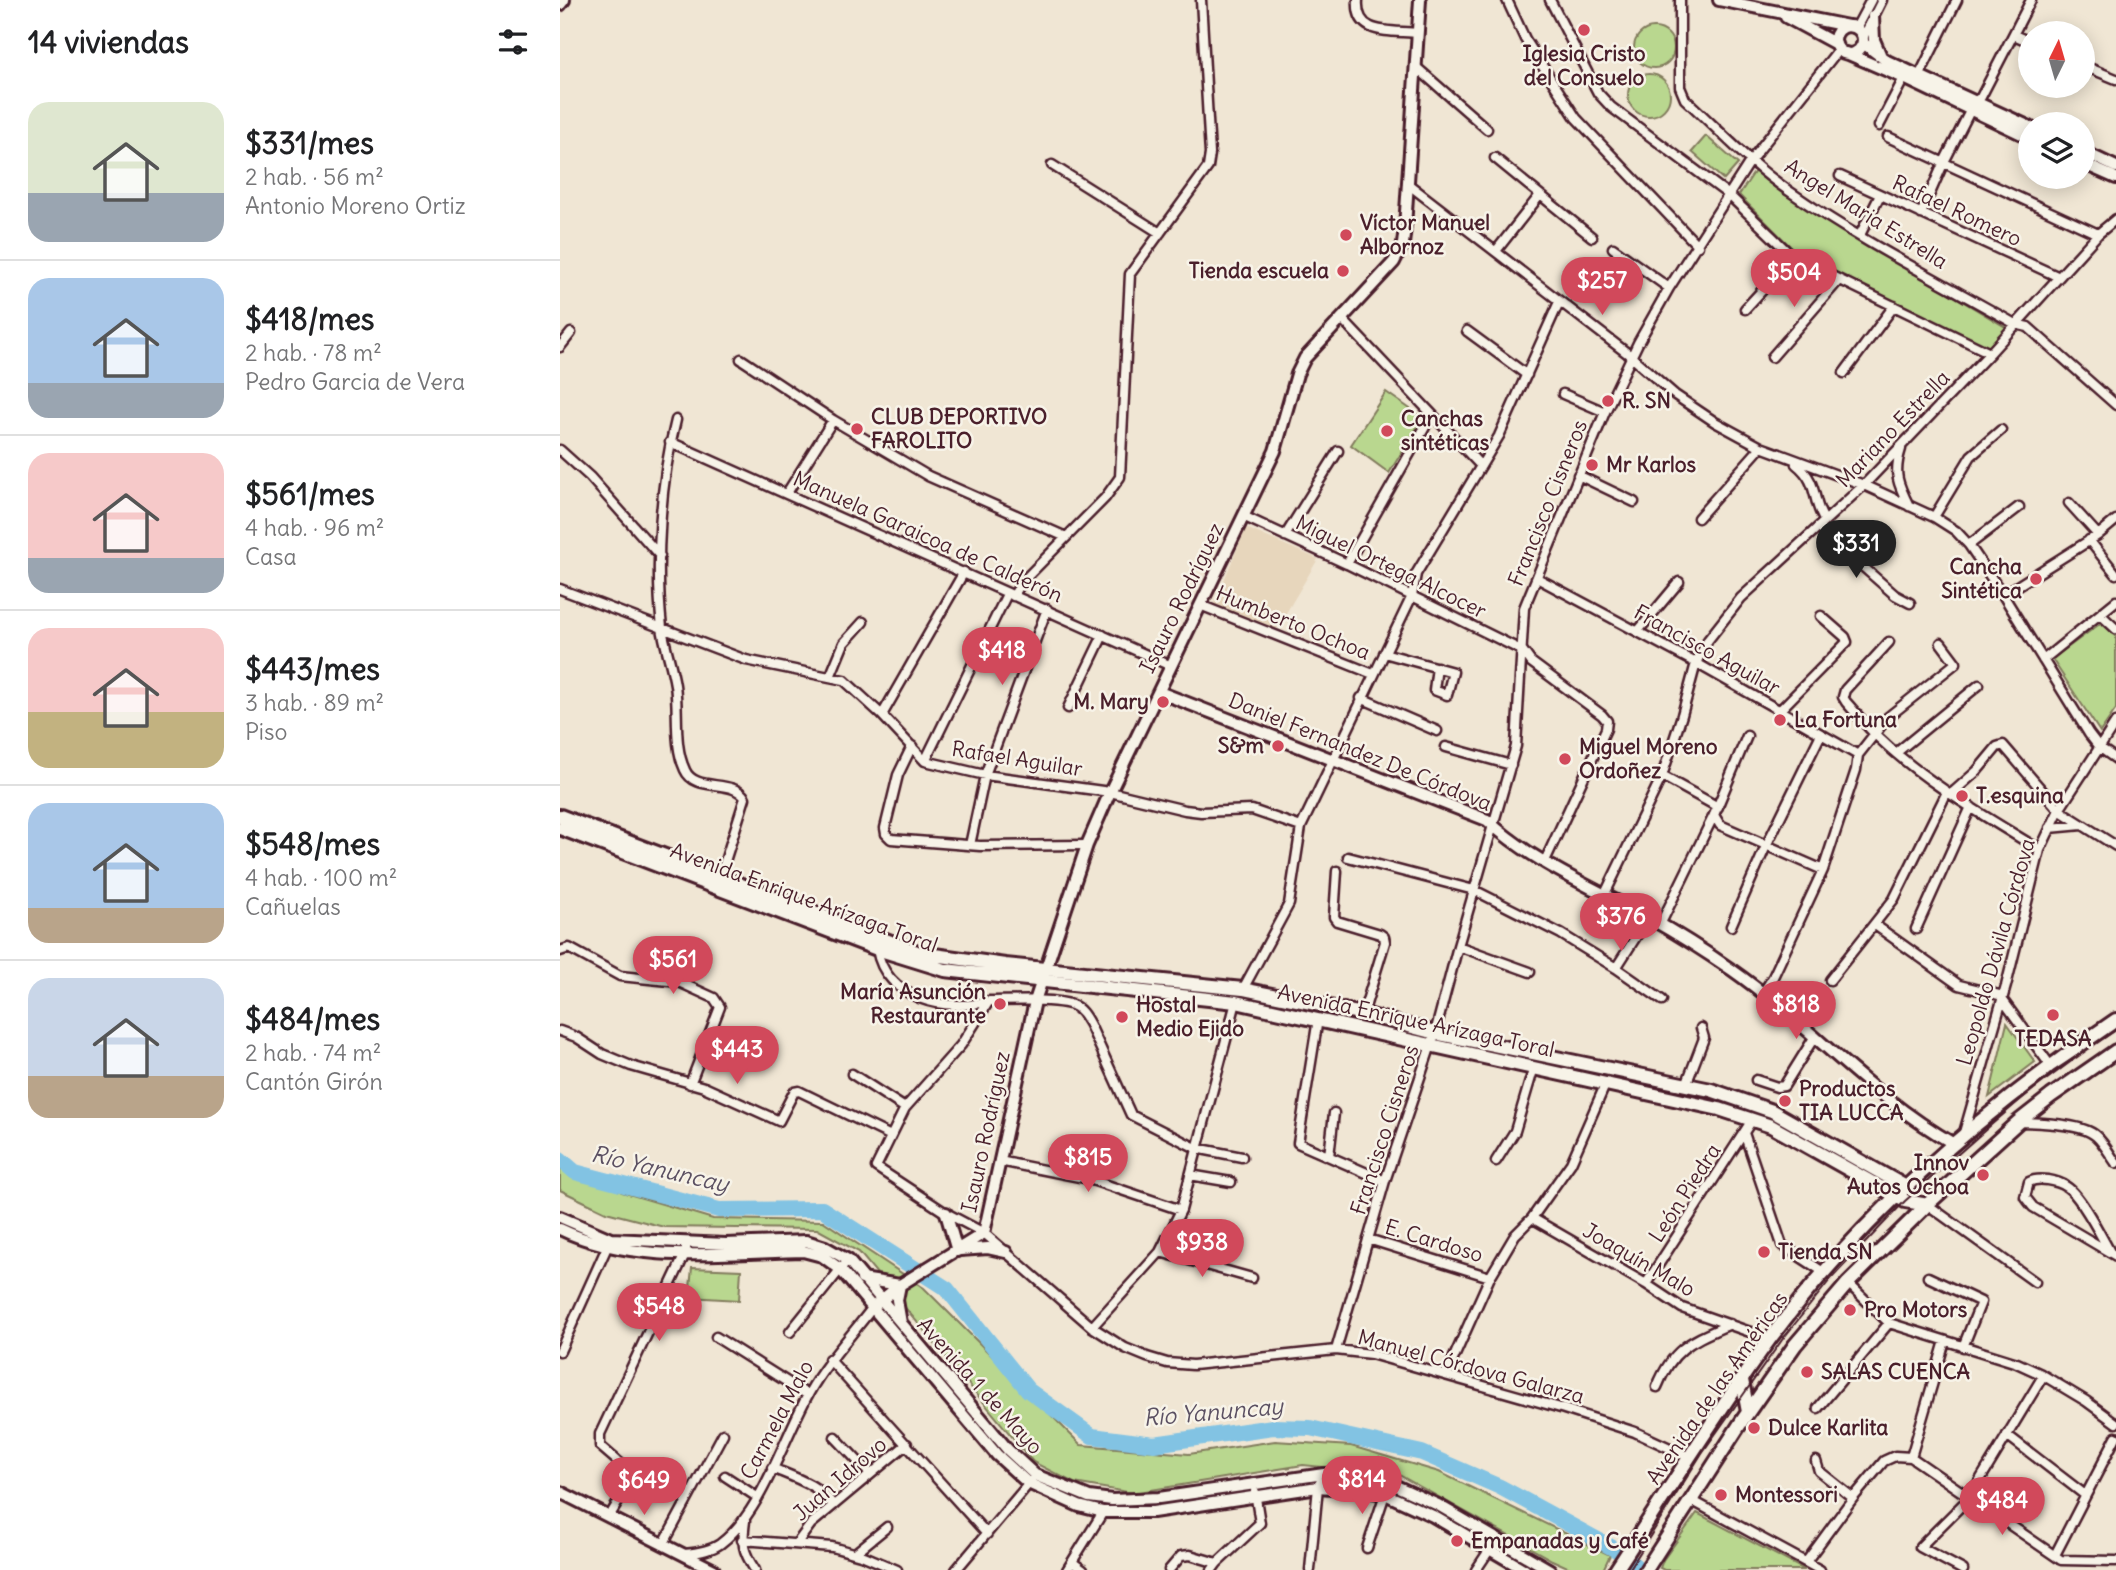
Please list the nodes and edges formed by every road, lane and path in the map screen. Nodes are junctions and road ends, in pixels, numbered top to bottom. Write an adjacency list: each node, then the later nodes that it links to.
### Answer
1 (564, 0): 13 (street)
2 (1201, 0): 49 (street)
3 (1358, 0): 17 (street)
4 (1420, 0): 17 (street, Isauro Rodríguez)
5 (1507, 0): 53 (street)
6 (1550, 0): 45 (street)
7 (1680, 0): 36 (street, Angel Maria Estrella)
8 (1719, 0): 14 (street)
9 (1871, 0): 16 (street)
10 (1882, 0): 15 (street)
11 (1958, 0): 25 (street)
12 (2031, 0): 18 (street)
13 (560, 5)
14 (1777, 13): 16 (street); 21 (street)
15 (1873, 16): 20 (street); 22 (street)
16 (1855, 27): 20 (street); 21 (street)
17 (1418, 33): 23 (street, Isauro Rodríguez)
18 (2014, 34): 19 (street); 28 (street)
19 (2018, 36)
20 (1863, 41): 21 (street); 22 (street)
21 (1840, 49): 26 (street); 36 (street, Francisco Cisneros)
22 (1887, 61): 25 (street)
23 (1416, 67): 31 (street); 43 (street, Isauro Rodríguez)
24 (2095, 70): 27 (street)
25 (1919, 76): 28 (street)
26 (1904, 78): 28 (street); 30 (street)
27 (2116, 79)
28 (1972, 106): 29 (street); 32 (street); 37 (street)
29 (2018, 123)
30 (1879, 126)
31 (1487, 129)
32 (2018, 131)
33 (1888, 138): 37 (street)
34 (2095, 157): 39 (street)
35 (1495, 158): 44 (street)
36 (1751, 160): 45 (street, Francisco Cisneros); 51 (street, Angel Maria Estrella)
37 (1943, 164): 47 (street); 50 (street)
38 (1052, 165): 49 (street)
39 (2116, 167)
40 (2095, 169): 42 (street)
41 (1840, 176): 46 (street, Rafael Romero)
42 (2116, 178)
43 (1408, 184): 55 (street); 63 (street, Isauro Rodríguez)
44 (1540, 195): 52 (street); 55 (street)
45 (1729, 195): 53 (street, Francisco Cisneros); 56 (street)
46 (1880, 195): 47 (street, Rafael Romero); 51 (street)
47 (1921, 214): 57 (street, Rafael Romero)
48 (2116, 219): 50 (street, Mariano Estrella)
49 (1160, 233): 102 (street)
50 (2098, 234): 57 (street, Mariano Estrella)
51 (1860, 235): 64 (street, Angel Maria Estrella)
52 (1592, 237)
53 (1698, 246): 59 (street, Francisco Cisneros)
54 (1613, 248): 59 (street)
55 (1496, 251): 60 (street)
56 (1793, 257): 58 (street); 62 (street)
57 (2059, 277): 64 (street, Mariano Estrella)
58 (1839, 280): 61 (street); 70 (street)
59 (1669, 288): 69 (street, Francisco Cisneros)
60 (1559, 302): 69 (street); 73 (street)
61 (1894, 306): 68 (street); 72 (street)
62 (1745, 309)
63 (1341, 318): 87 (street); 95 (street, Isauro Rodríguez)
64 (2015, 324): 68 (street, Mariano Estrella); 75 (street, Angel Maria Estrella)
65 (1467, 331): 73 (street)
66 (571, 333): 67 (street)
67 (560, 347)
68 (1990, 353): 82 (street, Mariano Estrella)
69 (1631, 357): 76 (street, Francisco Cisneros); 83 (street)
70 (1772, 357)
71 (741, 359): 78 (street)
72 (1844, 373)
73 (1527, 375): 87 (street)
74 (1563, 394): 76 (street)
75 (2116, 405)
76 (1605, 412): 88 (street, Francisco Cisneros)
77 (676, 419): 81 (street)
78 (833, 421): 90 (street); 102 (street)
79 (1425, 427): 106 (street)
80 (2001, 430): 96 (street)
81 (670, 442): 90 (street, Manuela Garaicoa de Calderón); 105 (street)
82 (1902, 446): 89 (street, Mariano Estrella); 93 (street)
83 (1761, 447): 86 (street); 97 (street)
84 (560, 450): 105 (street)
85 (1338, 451): 101 (street)
86 (1791, 460): 89 (street); 99 (street)
87 (1481, 466): 114 (street)
88 (1578, 475): 91 (street); 109 (street, Francisco Cisneros)
89 (1864, 485): 93 (street); 99 (street, Mariano Estrella)
90 (787, 493): 107 (street, Manuela Garaicoa de Calderón)
91 (1634, 502)
92 (2069, 503): 100 (street)
93 (1909, 506): 96 (street)
94 (2019, 507): 104 (street)
95 (1243, 516): 101 (street, Miguel Ortega Alcocer); 117 (street, Isauro Rodríguez)
96 (1934, 517): 104 (street)
97 (1698, 518)
98 (2116, 520): 100 (street)
99 (1822, 524): 116 (street); 131 (street, Mariano Estrella)
100 (2098, 535): 103 (street)
101 (1284, 536): 106 (street, Miguel Ortega Alcocer)
102 (1066, 537): 112 (street)
103 (2089, 540): 108 (street); 113 (street)
104 (1969, 545): 113 (street)
105 (660, 556): 122 (street)
106 (1347, 564): 114 (street, Miguel Ortega Alcocer)
107 (964, 572): 112 (street, Manuela Garaicoa de Calderón); 141 (street)
108 (2116, 574)
109 (1537, 578): 124 (street, Francisco Aguilar); 128 (street, Francisco Cisneros)
110 (1679, 582): 124 (street)
111 (560, 589): 122 (street, Rafael Aguilar)
112 (1010, 595): 118 (street, Manuela Garaicoa de Calderón); 153 (street)
113 (2003, 595): 130 (street)
114 (1412, 596): 128 (street, Miguel Ortega Alcocer); 129 (street)
115 (2116, 601): 119 (street)
116 (1910, 603)
117 (1200, 605): 132 (street, Isauro Rodríguez); 134 (street, Humberto Ochoa)
118 (1046, 609): 125 (street, Manuela Garaicoa de Calderón); 156 (street)
119 (2100, 614): 123 (street); 130 (street)
120 (1821, 616): 140 (street)
121 (863, 622): 135 (street)
122 (662, 628): 135 (street, Rafael Aguilar); 178 (street)
123 (2116, 629)
124 (1638, 631): 131 (street, Francisco Aguilar)
125 (1103, 635): 132 (street, Manuela Garaicoa de Calderón); 139 (street)
126 (1889, 642): 145 (street)
127 (1941, 643): 145 (street)
128 (1523, 651): 155 (street, Francisco Cisneros); 175 (street, Miguel Ortega Alcocer)
129 (1384, 653): 133 (street); 134 (street)
130 (2043, 660): 149 (street)
131 (1696, 663): 140 (street, Francisco Aguilar); 157 (street, Mariano Estrella)
132 (1171, 666): 137 (street, Isauro Rodríguez)
133 (1437, 667)
134 (1373, 674): 138 (street)
135 (831, 677): 141 (street, Rafael Aguilar)
136 (1979, 685): 150 (street)
137 (1159, 692): 154 (street, Daniel Fernandez De Córdova); 158 (street, Isauro Rodríguez)
138 (1361, 698): 143 (street); 154 (street)
139 (1068, 708)
140 (1780, 710): 144 (street, Francisco Aguilar)
141 (882, 715): 147 (street, Rafael Aguilar)
142 (2116, 722): 149 (street, Leopoldo Dávila Córdova)
143 (1437, 731)
144 (1821, 734): 151 (street, Francisco Aguilar); 171 (street)
145 (1875, 735): 150 (street); 151 (street)
146 (1747, 736): 162 (street)
147 (912, 746): 153 (street, Rafael Aguilar); 169 (street)
148 (1446, 747): 155 (street)
149 (2099, 747): 152 (street); 161 (street, Leopoldo Dávila Córdova)
150 (1896, 753): 159 (street)
151 (1858, 755): 176 (street)
152 (2116, 759)
153 (925, 761): 156 (street, Rafael Aguilar)
154 (1332, 761): 164 (street, Daniel Fernandez De Córdova); 166 (street)
155 (1511, 765): 164 (street, Francisco Cisneros)
156 (985, 775): 158 (street, Rafael Aguilar); 169 (street)
157 (1662, 776): 162 (street); 180 (street, Mariano Estrella)
158 (1110, 792): 166 (street, Rafael Aguilar); 170 (street, Isauro Rodríguez)
159 (1949, 793): 160 (street); 161 (street); 183 (street)
160 (1971, 807): 173 (street); 185 (street)
161 (2059, 810): 165 (street); 168 (street, Leopoldo Dávila Córdova)
162 (1716, 811): 171 (street); 182 (street)
163 (560, 816): 178 (main road, Avenida Enrique Arízaga Toral)
164 (1493, 825): 175 (street, Daniel Fernandez De Córdova); 179 (street, Francisco Cisneros)
165 (2082, 825): 168 (street); 172 (street)
166 (1301, 827): 195 (street)
167 (560, 828): 187 (main road, Avenida Enrique Arízaga Toral)
168 (2050, 828): 173 (street, Leopoldo Dávila Córdova)
169 (970, 845): 170 (street)
170 (1087, 845): 192 (street, Isauro Rodríguez)
171 (1766, 846): 176 (street); 184 (street)
172 (2116, 846)
173 (2040, 850): 197 (street, Leopoldo Dávila Córdova)
174 (1348, 857): 179 (street)
175 (1545, 861): 180 (street, Daniel Fernandez De Córdova)
176 (1823, 870): 196 (street)
177 (1337, 871): 202 (street)
178 (720, 877): 192 (main road, Avenida Enrique Arízaga Toral)
179 (1474, 890): 186 (street, Francisco Cisneros); 190 (street)
180 (1604, 896): 181 (street, Daniel Fernandez De Córdova)
181 (1648, 918): 182 (street, Daniel Fernandez De Córdova); 190 (street)
182 (1660, 925): 196 (street, Daniel Fernandez De Córdova)
183 (1875, 925): 193 (street); 197 (street)
184 (1731, 926)
185 (1916, 929)
186 (1458, 946): 191 (street); 208 (street, Francisco Cisneros)
187 (877, 949): 192 (main road, Avenida Enrique Arízaga Toral); 199 (street)
188 (560, 951): 194 (street)
189 (680, 964): 194 (street)
190 (1616, 968): 198 (street)
191 (1530, 972)
192 (1043, 975): 195 (main road, Avenida Enrique Arízaga Toral); 200 (street, Isauro Rodríguez); 201 (main road, Avenida Enrique Arízaga Toral)
193 (1830, 980)
194 (678, 982): 215 (street)
195 (1243, 989): 202 (main road, Avenida Enrique Arízaga Toral)
196 (1763, 993): 207 (street, Daniel Fernandez De Córdova)
197 (2003, 997): 210 (street); 225 (street, Leopoldo Dávila Córdova)
198 (1662, 1000)
199 (989, 1001): 200 (street); 217 (street, Manuel Córdova Galarza)
200 (1035, 1001): 226 (street); 229 (street, Isauro Rodríguez)
201 (1236, 1002): 203 (main road, Avenida Enrique Arízaga Toral); 226 (street)
202 (1363, 1014): 208 (main road, Avenida Enrique Arízaga Toral)
203 (1318, 1019): 208 (main road, Avenida Enrique Arízaga Toral); 227 (street)
204 (2116, 1020): 210 (main road, Avenida de las Américas)
205 (1701, 1028): 216 (street)
206 (560, 1031): 215 (street)
207 (1815, 1036): 213 (street); 225 (street, Daniel Fernandez De Córdova)
208 (1434, 1039): 211 (main road, Avenida Enrique Arízaga Toral); 216 (main road, Avenida Enrique Arízaga Toral); 233 (street, Francisco Cisneros)
209 (2116, 1051): 218 (main road, Avenida de las Américas)
210 (2050, 1065): 225 (main road, Avenida de las Américas)
211 (1534, 1067): 214 (main road, Avenida Enrique Arízaga Toral); 230 (street)
212 (852, 1074): 217 (street)
213 (1756, 1080)
214 (1606, 1083): 220 (main road, Avenida Enrique Arízaga Toral); 240 (street)
215 (690, 1084): 224 (street)
216 (1686, 1085): 235 (main road, Avenida Enrique Arízaga Toral)
217 (905, 1108): 224 (street, Manuel Córdova Galarza)
218 (2036, 1108): 221 (main road, Avenida de las Américas); 222 (street)
219 (1334, 1113): 227 (street)
220 (1752, 1121): 223 (street, León Piedra); 235 (main road, Avenida Enrique Arízaga Toral)
221 (2018, 1122): 222 (street); 236 (main road, Avenida de las Américas)
222 (2043, 1125): 231 (street)
223 (1745, 1133): 251 (street); 259 (street, León Piedra)
224 (891, 1136): 238 (street, Manuel Córdova Galarza)
225 (1959, 1140): 235 (main road, Avenida de las Américas)
226 (1196, 1148): 228 (street); 232 (street)
227 (1329, 1156): 233 (street)
228 (1242, 1157)
229 (999, 1161): 237 (street); 242 (street, Isauro Rodríguez)
230 (1496, 1161)
231 (2115, 1161)
232 (1190, 1175): 234 (street); 237 (street)
233 (1385, 1181): 243 (street, Francisco Cisneros)
234 (1231, 1182)
235 (1901, 1191): 236 (main road, Avenida Enrique Arízaga Toral); 251 (main road, Avenida de las Américas)
236 (1928, 1205): 256 (street); 257 (main road, Avenida de las Américas)
237 (1181, 1210): 249 (street)
238 (946, 1213): 242 (street, Manuel Córdova Galarza); 246 (street)
239 (560, 1217): 245 (street, Avenida 1 de Mayo)
240 (1532, 1218): 252 (street); 259 (street, Joaquín Malo)
241 (560, 1229): 244 (street, Avenida 1 de Mayo)
242 (984, 1233): 246 (street); 248 (street, Manuel Córdova Galarza)
243 (1368, 1239): 252 (street, E. Cardoso); 270 (street, Francisco Cisneros)
244 (607, 1247): 245 (street, Avenida 1 de Mayo); 271 (street)
245 (686, 1248): 250 (street, Avenida 1 de Mayo); 305 (street)
246 (957, 1251): 248 (street); 258 (street)
247 (2114, 1251): 247 (street)
248 (1006, 1252): 263 (street, Manuel Córdova Galarza)
249 (1160, 1252): 254 (street); 263 (street)
250 (844, 1264): 255 (street, Avenida 1 de Mayo); 260 (street, Avenida 1 de Mayo); 265 (street)
251 (1825, 1273): 267 (main road, Avenida de las Américas)
252 (1490, 1277): 273 (street)
253 (1928, 1277): 269 (street)
254 (1252, 1278)
255 (862, 1279): 258 (street); 260 (street, Avenida 1 de Mayo)
256 (2035, 1282)
257 (1848, 1283): 261 (street); 279 (main road, Avenida de las Américas)
258 (901, 1284): 260 (street); 264 (street)
259 (1646, 1284): 262 (street, Joaquín Malo)
260 (876, 1304): 264 (street, Avenida 1 de Mayo); 272 (street, Carmela Malo); 293 (street, Avenida 1 de Mayo)
261 (1889, 1323): 268 (street); 278 (street)
262 (1730, 1324): 267 (street, Joaquín Malo); 276 (street)
263 (1092, 1326): 270 (street, Manuel Córdova Galarza)
264 (902, 1327): 293 (street, Avenida 1 de Mayo)
265 (790, 1332)
266 (716, 1337): 277 (street)
267 (1770, 1339): 275 (main road, Avenida de las Américas)
268 (1945, 1341): 269 (street); 287 (street)
269 (1963, 1347): 274 (street)
270 (1336, 1350): 273 (street, Manuel Córdova Galarza)
271 (560, 1351)
272 (829, 1359): 277 (street, Carmela Malo); 285 (street)
273 (1446, 1376): 286 (street, Manuel Córdova Galarza)
274 (2043, 1376): 280 (street); 282 (street)
275 (1742, 1380): 279 (main road); 286 (main road, Avenida de las Américas)
276 (1657, 1387)
277 (808, 1395): 289 (street, Carmela Malo)
278 (1818, 1408)
279 (1748, 1412): 302 (main road, Avenida de las Américas)
280 (2116, 1423)
281 (723, 1434): 311 (street)
282 (2007, 1435): 298 (street); 301 (street)
283 (835, 1437): 290 (street)
284 (2116, 1437): 298 (street)
285 (907, 1444): 290 (street, Juan Idrovo); 308 (street)
286 (1689, 1457): 332 (main road, Avenida de las Américas)
287 (1911, 1457): 300 (street); 301 (street)
288 (1816, 1461): 300 (street)
289 (772, 1468): 299 (street, Carmela Malo); 303 (street)
290 (870, 1474): 303 (street, Juan Idrovo)
291 (1324, 1474): 294 (street); 295 (street, Avenida 1 de Mayo); 331 (street, Avenida 1 de Mayo)
292 (725, 1476): 299 (street)
293 (1032, 1479): 295 (street, Avenida 1 de Mayo); 304 (street, Avenida 1 de Mayo); 308 (street)
294 (1318, 1487): 295 (street, Avenida 1 de Mayo); 297 (street, Avenida 1 de Mayo); 328 (street)
295 (1255, 1490): 304 (street, Avenida 1 de Mayo); 320 (street)
296 (560, 1492): 305 (street)
297 (1385, 1494): 312 (street); 313 (street, Avenida 1 de Mayo)
298 (2085, 1495): 316 (street)
299 (757, 1497): 306 (street, Carmela Malo)
300 (1853, 1498): 318 (street)
301 (1969, 1498): 316 (street); 335 (street)
302 (1691, 1500): 318 (street); 333 (main road, Avenida de las Américas)
303 (832, 1505): 310 (street, Juan Idrovo)
304 (1103, 1512): 317 (street)
305 (609, 1517): 311 (street)
306 (745, 1521): 309 (street, Carmela Malo); 315 (street, Carmela Malo)
307 (887, 1527): 314 (street)
308 (987, 1534): 324 (street)
309 (742, 1540): 310 (street); 322 (street)
310 (797, 1543): 314 (street)
311 (663, 1545): 315 (street)
312 (1367, 1548)
313 (1490, 1549): 329 (street); 330 (street, Avenida 1 de Mayo)
314 (855, 1553): 323 (street)
315 (681, 1554): 321 (street)
316 (2059, 1558): 319 (street); 336 (street)
317 (1072, 1562): 325 (street); 326 (street)
318 (1806, 1562): 334 (street)
319 (2115, 1564)
320 (1215, 1566): 327 (street)
321 (714, 1570)
322 (755, 1570)
323 (897, 1570)
324 (956, 1570)
325 (1067, 1570)
326 (1083, 1570)
327 (1169, 1570)
328 (1310, 1570)
329 (1476, 1570)
330 (1525, 1570)
331 (1550, 1570)
332 (1616, 1570)
333 (1646, 1570)
334 (1820, 1570)
335 (1963, 1570)
336 (2060, 1570)

